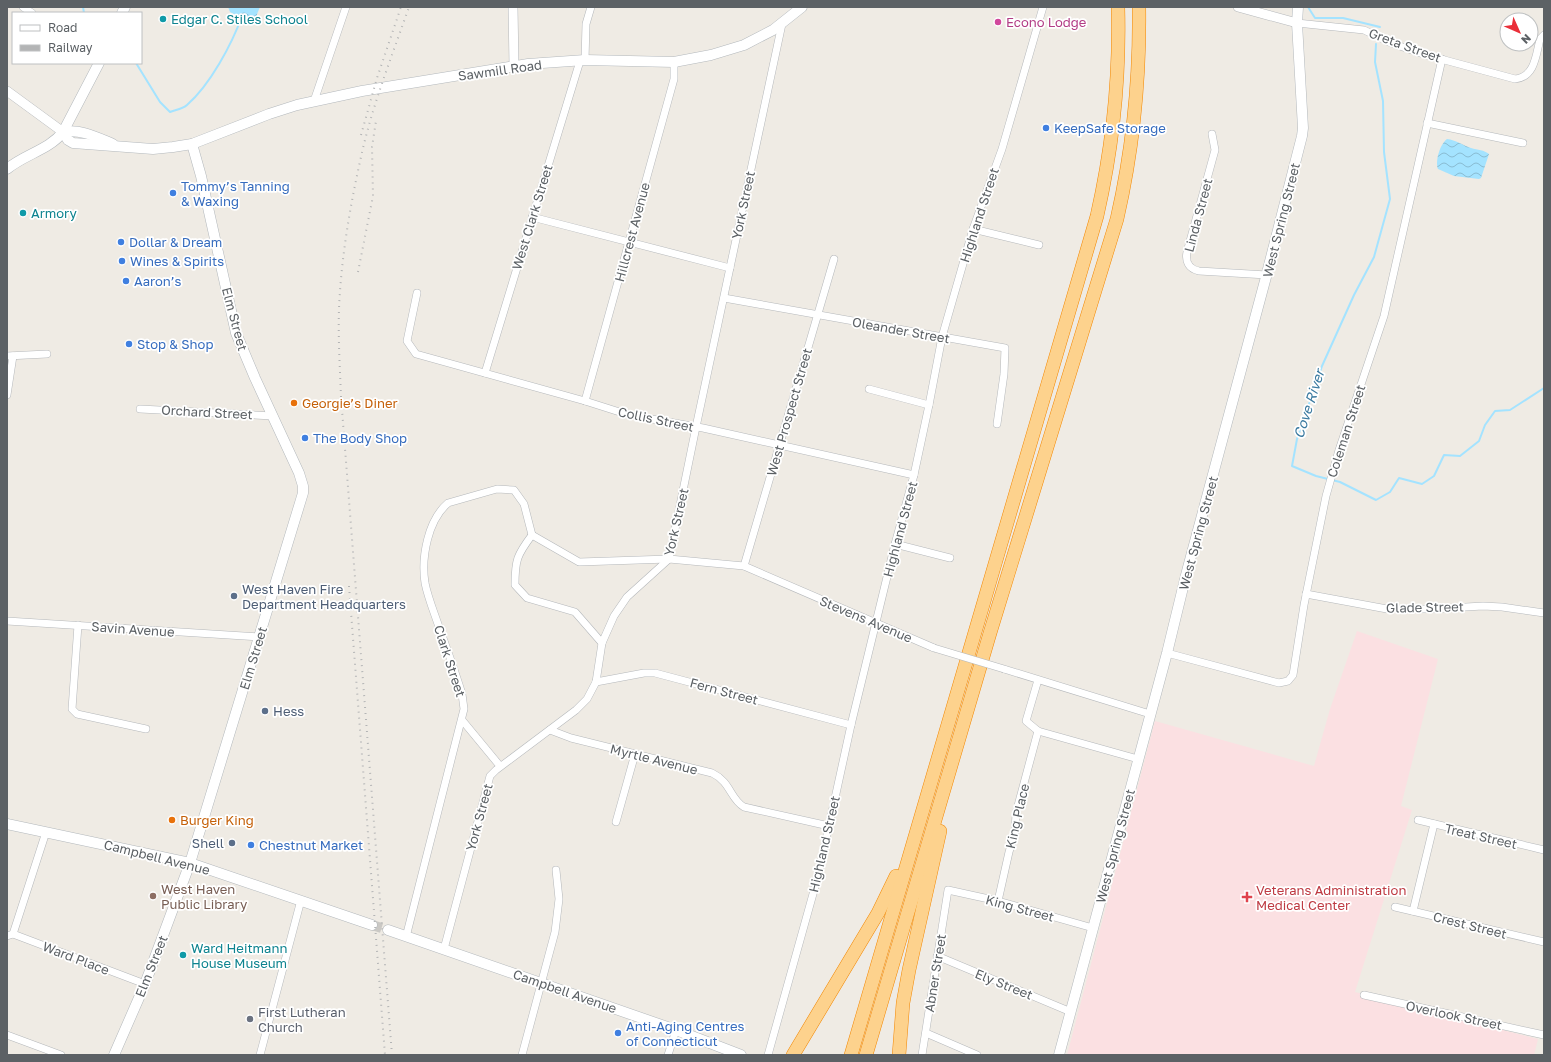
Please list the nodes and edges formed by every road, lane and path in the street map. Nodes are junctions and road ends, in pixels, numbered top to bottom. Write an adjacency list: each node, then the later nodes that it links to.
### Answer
1 (346, 7): 19 (street)
2 (513, 7): 17 (street)
3 (591, 7): 14 (street, West Clark Street)
4 (802, 7): 11 (main road, Sawmill Road)
5 (1043, 7): 27 (street, Highland Street)
6 (1118, 7): 74 (highway)
7 (1139, 7): 65 (highway)
8 (1238, 7): 10 (street, Greta Street)
9 (1298, 7): 10 (main road, West Spring Street)
10 (1298, 23): 13 (street, Greta Street); 32 (main road, West Spring Street)
11 (782, 24): 15 (main road, Sawmill Road); 31 (street, York Street)
12 (1544, 35): 13 (street, Greta Street)
13 (1442, 59): 20 (street, Coleman Street)
14 (582, 61): 15 (main road, Sawmill Road); 17 (main road, Sawmill Road); 26 (street, West Clark Street)
15 (674, 62): 28 (street, Hillcrest Avenue)
16 (98, 64): 21 (main road)
17 (514, 66): 19 (main road, Sawmill Road)
18 (7, 91): 21 (street)
19 (314, 101): 24 (main road, Sawmill Road)
20 (1427, 123): 23 (street); 55 (street, Coleman Street)
21 (63, 132): 24 (main road, Sawmill Road); 25 (main road)
22 (1212, 134): 32 (street, Linda Street)
23 (1523, 143)
24 (192, 144): 45 (main road, Elm Street)
25 (7, 169)
26 (532, 217): 28 (street); 39 (street, West Clark Street)
27 (973, 229): 29 (street); 36 (street, Highland Street)
28 (629, 242): 31 (street); 42 (street, Hillcrest Avenue)
29 (1039, 245)
30 (834, 259): 35 (street, West Prospect Street)
31 (730, 268): 34 (street, York Street)
32 (1267, 275): 62 (main road, West Spring Street)
33 (417, 293): 39 (street, Collis Street)
34 (724, 298): 35 (street, Oleander Street); 47 (street, York Street)
35 (816, 315): 36 (street, Oleander Street); 48 (street, West Prospect Street)
36 (942, 337): 43 (street, Highland Street); 46 (street, Oleander Street)
37 (47, 354): 38 (street)
38 (10, 356): 41 (street)
39 (485, 373): 42 (street, Collis Street)
40 (868, 389): 43 (street)
41 (7, 395)
42 (585, 401): 47 (street, Collis Street)
43 (929, 405): 49 (street, Highland Street)
44 (140, 409): 45 (street, Orchard Street)
45 (273, 416): 60 (main road, Elm Street)
46 (997, 424)
47 (696, 427): 48 (street, Collis Street); 53 (street, York Street)
48 (780, 446): 49 (street, Collis Street); 54 (street, West Prospect Street)
49 (914, 476): 51 (street, Highland Street)
50 (532, 535): 53 (street, Stevens Avenue); 61 (street); 67 (street, Clark Street)
51 (895, 544): 52 (street); 58 (street, Highland Street)
52 (950, 558)
53 (669, 559): 54 (street, Stevens Avenue); 61 (street, York Street)
54 (744, 566): 58 (street, Stevens Avenue)
55 (1306, 594): 56 (street, Glade Street); 62 (street, Coleman Street)
56 (1544, 613)
57 (7, 621): 59 (street, Savin Avenue)
58 (876, 624): 63 (street, Stevens Avenue, bridge); 68 (street, Highland Street)
59 (78, 625): 60 (street, Savin Avenue); 69 (street)
60 (259, 637): 83 (main road, Elm Street)
61 (602, 643): 64 (street, York Street)
62 (1167, 653): 66 (main road, West Spring Street)
63 (1038, 680): 66 (street, Stevens Avenue); 71 (street)
64 (596, 682): 68 (street, Fern Street); 70 (street, York Street)
65 (970, 701): 115 (highway); 116 (highway)
66 (1150, 714): 73 (main road, West Spring Street)
67 (462, 720): 75 (street); 94 (street, Clark Street)
68 (851, 725): 80 (street, Highland Street)
69 (146, 729)
70 (550, 730): 72 (street, Myrtle Avenue); 75 (street, York Street)
71 (1038, 731): 73 (street); 87 (street, King Place)
72 (635, 754): 77 (street); 80 (street, Myrtle Avenue)
73 (1138, 759): 91 (main road, West Spring Street)
74 (937, 763): 113 (highway); 114 (highway)
75 (500, 766): 96 (street, York Street)
76 (1418, 820): 79 (street, Treat Street)
77 (616, 822)
78 (7, 824): 81 (main road, Campbell Avenue)
79 (1434, 824): 82 (street, Treat Street); 89 (street)
80 (829, 826): 112 (street, Highland Street)
81 (46, 832): 83 (main road, Campbell Avenue); 93 (street)
82 (1544, 850)
83 (190, 863): 86 (main road, Campbell Avenue); 99 (main road, Elm Street)
84 (556, 870): 98 (street)
85 (948, 890): 87 (street, King Street); 97 (street, Abner Street)
86 (301, 900): 90 (main road, Campbell Avenue); 108 (street)
87 (998, 901): 91 (street, King Street)
88 (1395, 907): 89 (street, Crest Street)
89 (1413, 911): 95 (street, Crest Street)
90 (372, 925)
91 (1093, 928): 101 (main road, West Spring Street)
92 (388, 930): 94 (main road, Campbell Avenue)
93 (10, 935): 99 (street, Ward Place)
94 (406, 937): 96 (main road, Campbell Avenue)
95 (1544, 942)
96 (444, 949): 98 (main road, Campbell Avenue)
97 (937, 956): 101 (street, Ely Street); 103 (street, Abner Street)
98 (541, 983): 102 (main road, Campbell Avenue); 109 (street)
99 (145, 984): 107 (main road, Elm Street)
100 (1364, 995): 105 (street, Overlook Street)
101 (1071, 1012): 119 (main road, West Spring Street)
102 (676, 1030): 110 (street); 111 (main road, Campbell Avenue)
103 (926, 1033): 117 (street, Abner Street); 118 (street)
104 (7, 1035): 106 (street)
105 (1544, 1035)
106 (61, 1055)
107 (114, 1055)
108 (260, 1055)
109 (522, 1055)
110 (668, 1055)
111 (741, 1055)
112 (768, 1055)
113 (793, 1055)
114 (851, 1055)
115 (866, 1055)
116 (899, 1055)
117 (922, 1055)
118 (977, 1055)
119 (1059, 1055)

